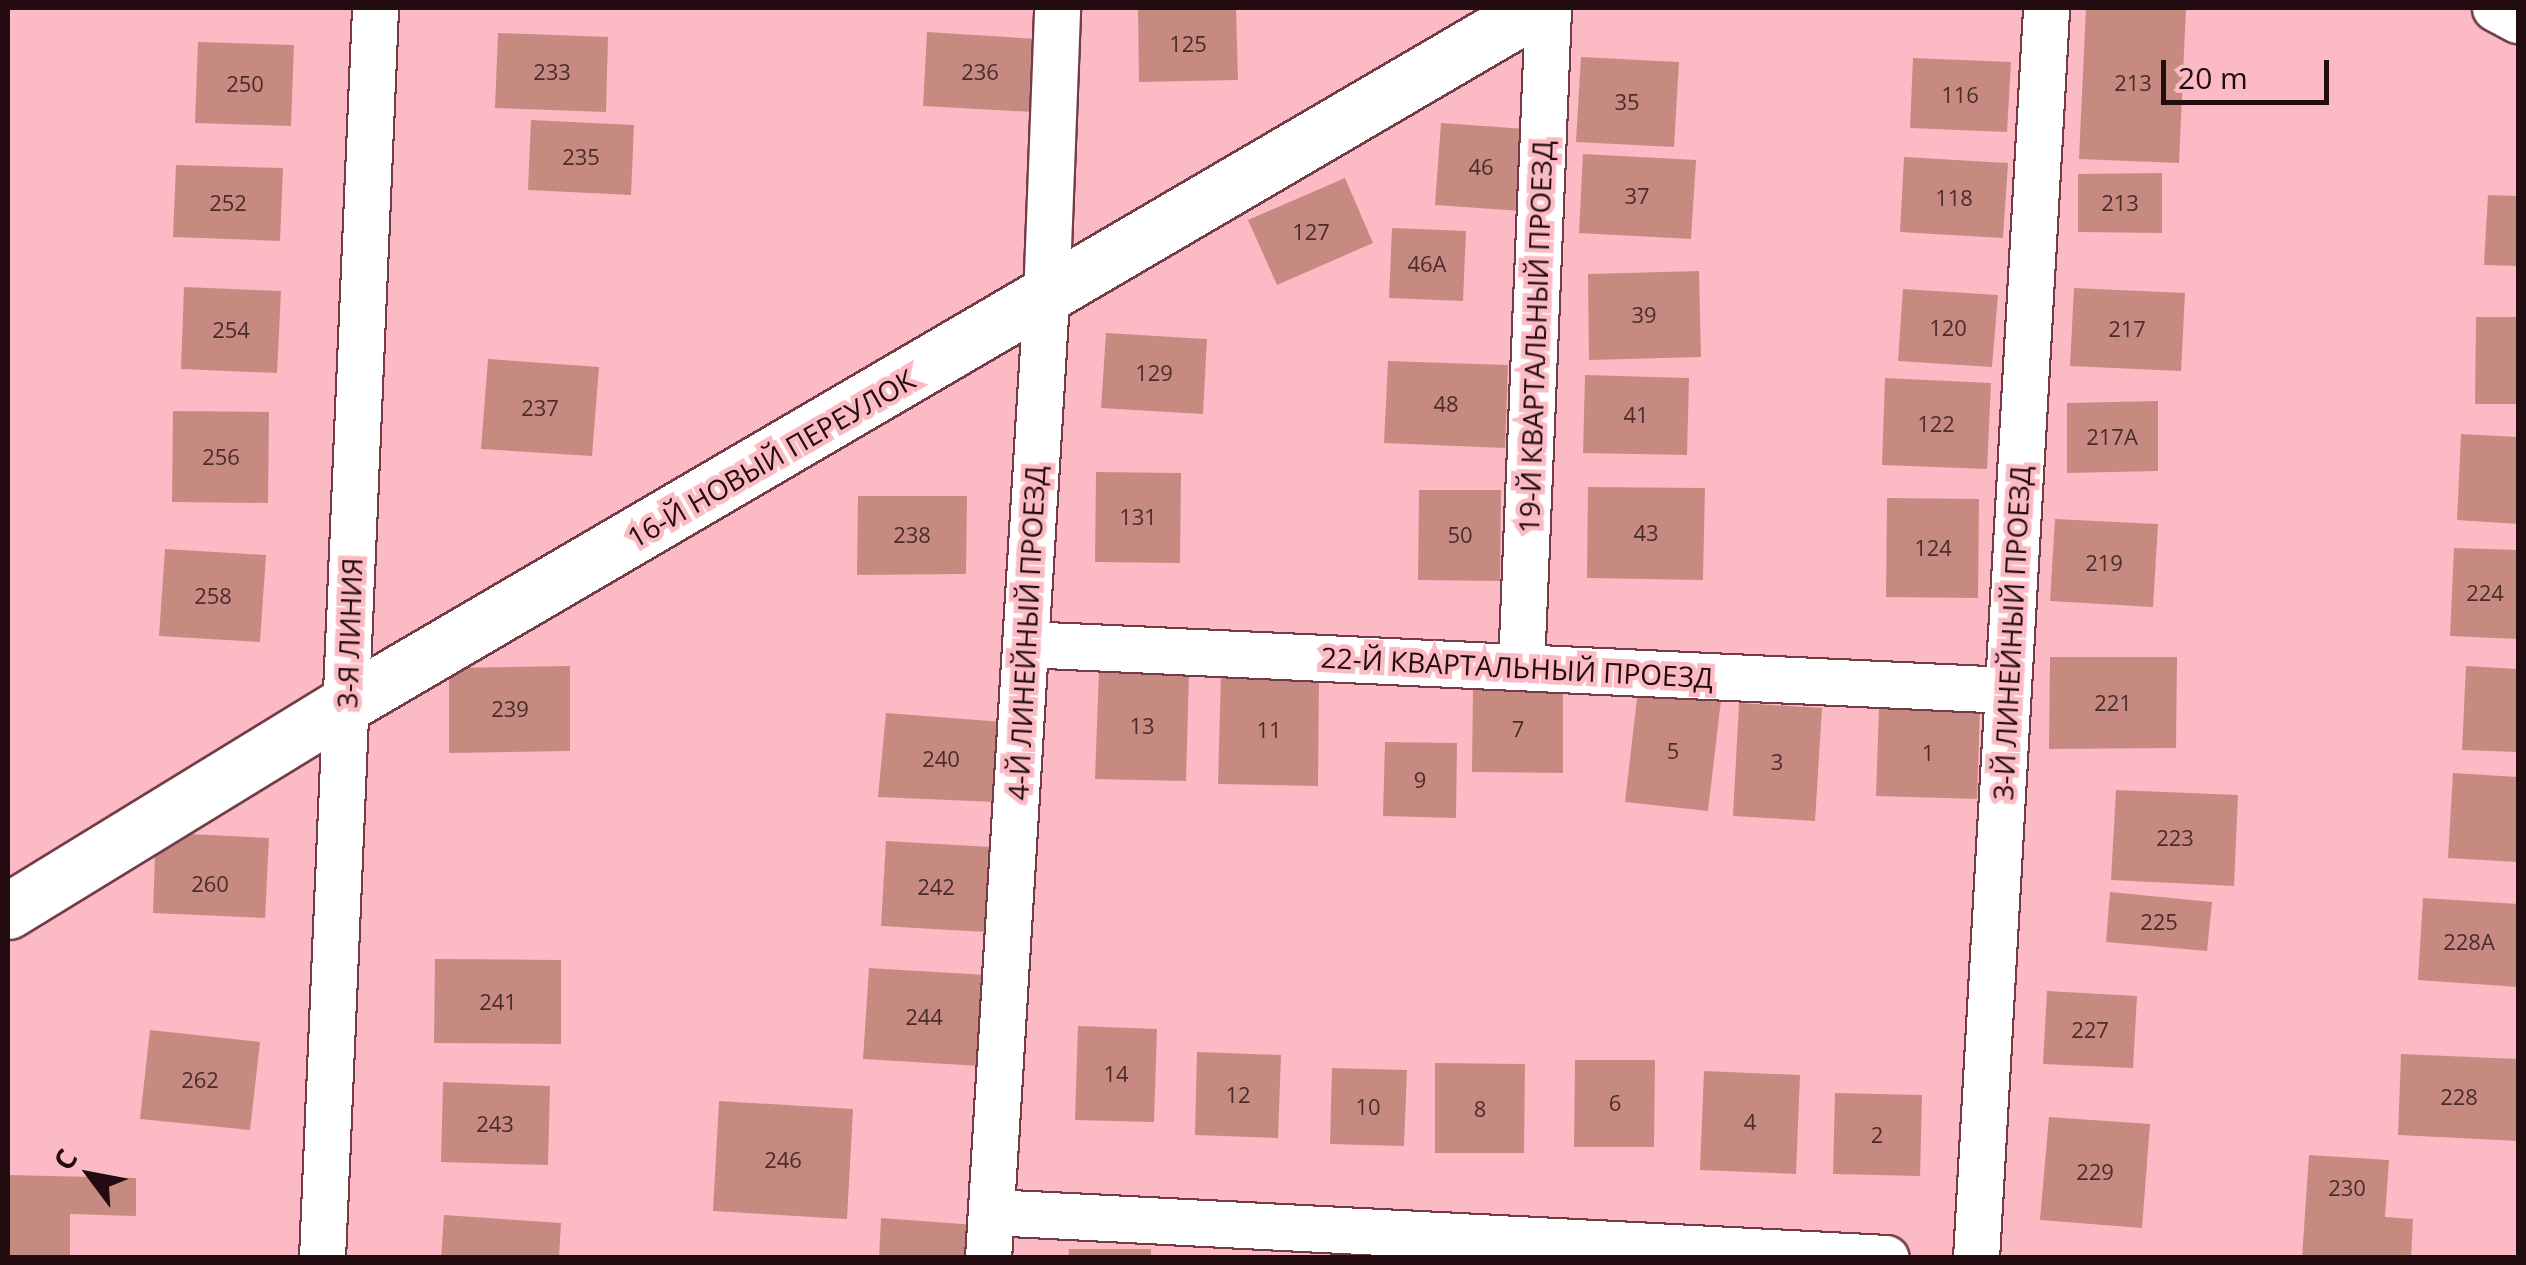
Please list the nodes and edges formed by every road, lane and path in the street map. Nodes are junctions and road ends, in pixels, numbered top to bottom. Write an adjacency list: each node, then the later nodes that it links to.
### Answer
1 (375, 8): 12 (street, 3-Я ЛИНИЯ)
2 (1057, 8): 8 (street, 4-Й ЛИНЕЙНЫЙ ПРОЕЗД)
3 (1536, 8): 8 (street, 16-Й НОВЫЙ ПЕРЕУЛОК)
4 (1548, 8): 10 (street, 19-Й КВАРТАЛЬНЫЙ ПРОЕЗД)
5 (2046, 8): 11 (street, 3-Й ЛИНЕЙНЫЙ ПРОЕЗД)
6 (2495, 8): 7 (street)
7 (2518, 20)
8 (1046, 298): 9 (street, 4-Й ЛИНЕЙНЫЙ ПРОЕЗД); 12 (street, 16-Й НОВЫЙ ПЕРЕУЛОК)
9 (1025, 644): 10 (street, 22-Й КВАРТАЛЬНЫЙ ПРОЕЗД); 14 (street, 4-Й ЛИНЕЙНЫЙ ПРОЕЗД)
10 (1521, 667): 11 (street, 22-Й КВАРТАЛЬНЫЙ ПРОЕЗД)
11 (2008, 690): 18 (street, 3-Й ЛИНЕЙНЫЙ ПРОЕЗД)
12 (346, 704): 13 (street, 16-Й НОВЫЙ ПЕРЕУЛОК); 15 (street, 3-Я ЛИНИЯ)
13 (8, 910)
14 (991, 1212): 16 (street, 4-Й ЛИНЕЙНЫЙ ПРОЕЗД); 17 (street)
15 (322, 1258)
16 (988, 1258)
17 (1886, 1258)
18 (1976, 1258)

